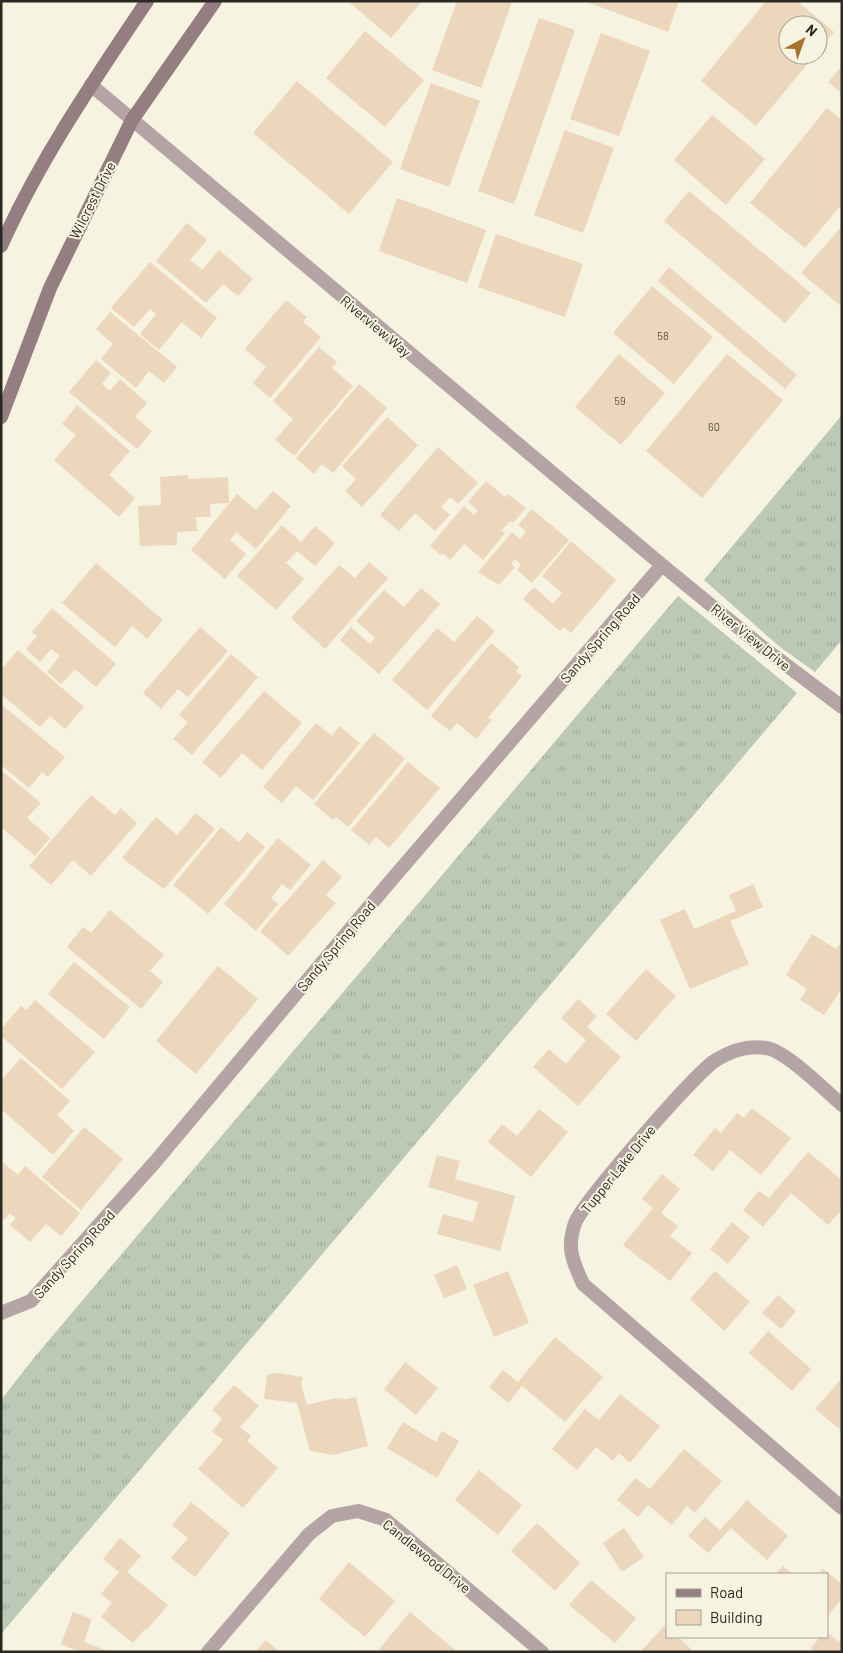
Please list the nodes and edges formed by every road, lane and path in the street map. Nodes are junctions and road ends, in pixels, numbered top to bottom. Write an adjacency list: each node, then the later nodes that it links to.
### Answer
1 (147, 1): 3 (main road)
2 (215, 1): 4 (main road, Wilcrest Drive)
3 (90, 85): 4 (street, Riverview Way); 5 (main road)
4 (132, 120): 6 (main road, Wilcrest Drive); 7 (street, Riverview Way)
5 (1, 246)
6 (1, 417)
7 (662, 565): 8 (street, River View Drive); 10 (street, Sandy Spring Road)
8 (842, 707)
9 (842, 1104): 11 (street, Tupper Lake Drive)
10 (1, 1312)
11 (842, 1508)
12 (208, 1652): 13 (street, Candlewood Drive)
13 (542, 1652)

